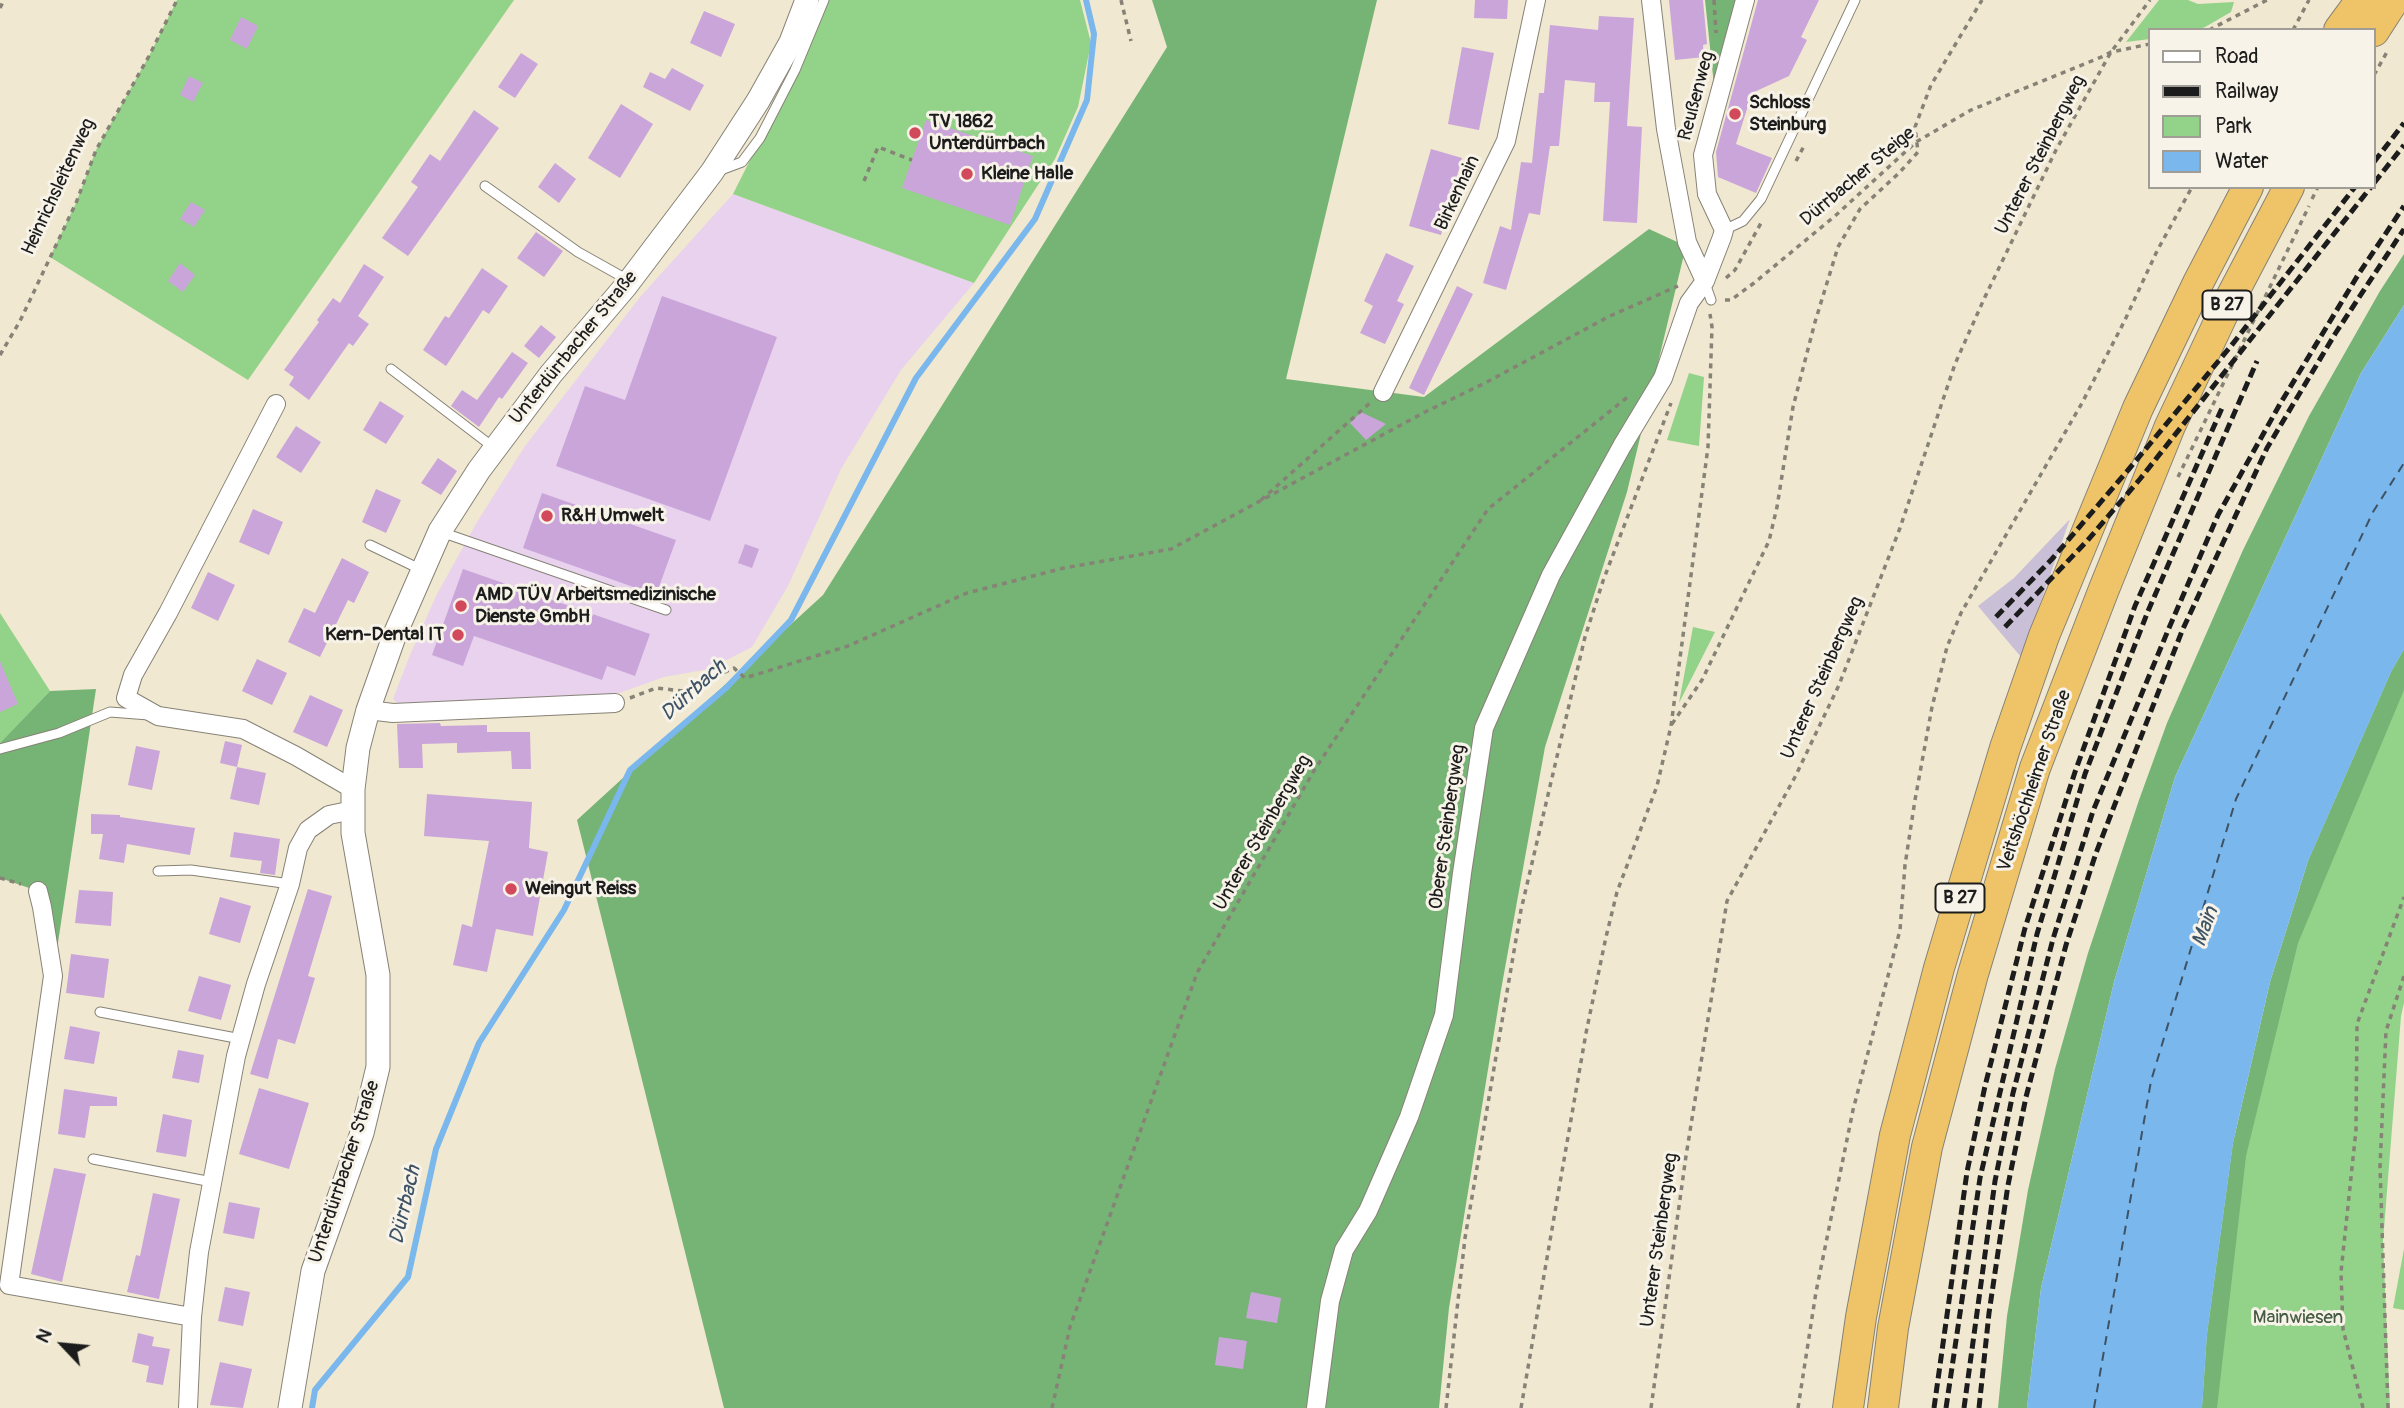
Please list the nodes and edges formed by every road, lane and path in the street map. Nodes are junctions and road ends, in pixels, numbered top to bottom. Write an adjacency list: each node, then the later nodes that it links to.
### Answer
1 (4, 0): 18 (path)
2 (177, 0): 42 (path, Heinrichsleitenweg)
3 (807, 0): 30 (street, Unterdürrbacher Straße)
4 (824, 0): 30 (lane)
5 (1121, 0): 25 (path)
6 (1536, 0): 44 (street, Birkenhain)
7 (1651, 0): 39 (street)
8 (1745, 0): 37 (street, Reußenweg)
9 (1855, 0): 37 (lane)
10 (1982, 0): 28 (path)
11 (2150, 0): 27 (path, Unterer Steinbergweg)
12 (2267, 0): 19 (path)
13 (2309, 0): 20 (path)
14 (2348, 0): 21 (highway)
15 (2361, 0): 22 (highway)
16 (2387, 0): 23 (highway)
17 (2394, 0): 24 (highway)
18 (0, 8)
19 (2213, 28)
20 (2294, 28)
21 (2334, 28)
22 (2340, 28)
23 (2374, 28)
24 (2374, 28)
25 (1131, 41)
26 (2148, 44): 27 (path, Dürrbacher Steige)
27 (2111, 52): 28 (path, Dürrbacher Steige); 78 (path, Unterer Steinbergweg)
28 (1916, 142): 40 (path, Dürrbacher Steige); 58 (path)
29 (912, 160): 31 (path)
30 (712, 172): 38 (street, Unterdürrbacher Straße)
31 (864, 181)
32 (485, 186): 38 (lane)
33 (2191, 189): 79 (path)
34 (2247, 189): 80 (highway, Veitshöchheimer Straße / B 27)
35 (2288, 189): 81 (highway, Veitshöchheimer Straße / B 27)
36 (2317, 189): 49 (path)
37 (1724, 230): 39 (street)
38 (630, 281): 48 (street, Unterdürrbacher Straße)
39 (1704, 281): 40 (lane); 50 (path); 75 (street, Oberer Steinbergweg)
40 (1711, 300)
41 (1710, 311): 58 (path)
42 (0, 355)
43 (391, 369): 48 (lane)
44 (1382, 392): 50 (path)
45 (1629, 396): 74 (path, Unterer Steinbergweg)
46 (1672, 400): 76 (path)
47 (276, 404): 57 (street)
48 (495, 448): 51 (street, Unterdürrbacher Straße)
49 (2176, 481)
50 (1258, 502): 55 (path)
51 (440, 531): 53 (street, Unterdürrbacher Straße); 54 (lane)
52 (369, 545): 53 (lane)
53 (422, 570): 56 (street, Unterdürrbacher Straße)
54 (666, 610)
55 (615, 704): 56 (street)
56 (368, 710): 60 (street, Unterdürrbacher Straße)
57 (158, 716): 59 (lane); 60 (street)
58 (1671, 726): 77 (path)
59 (0, 749)
60 (353, 800): 63 (street); 73 (street, Unterdürrbacher Straße)
61 (158, 871): 63 (lane)
62 (0, 878): 64 (path)
63 (290, 884): 68 (street)
64 (38, 891): 71 (street)
65 (2404, 897): 82 (path)
66 (2404, 976): 83 (path)
67 (100, 1012): 68 (lane)
68 (241, 1039): 70 (street)
69 (93, 1159): 70 (lane)
70 (212, 1182): 71 (street)
71 (192, 1317): 72 (street)
72 (188, 1408)
73 (290, 1408)
74 (1052, 1408)
75 (1316, 1408)
76 (1446, 1408)
77 (1521, 1408)
78 (1651, 1408)
79 (1798, 1408)
80 (1848, 1408)
81 (1883, 1408)
82 (2363, 1408)
83 (2388, 1408)

